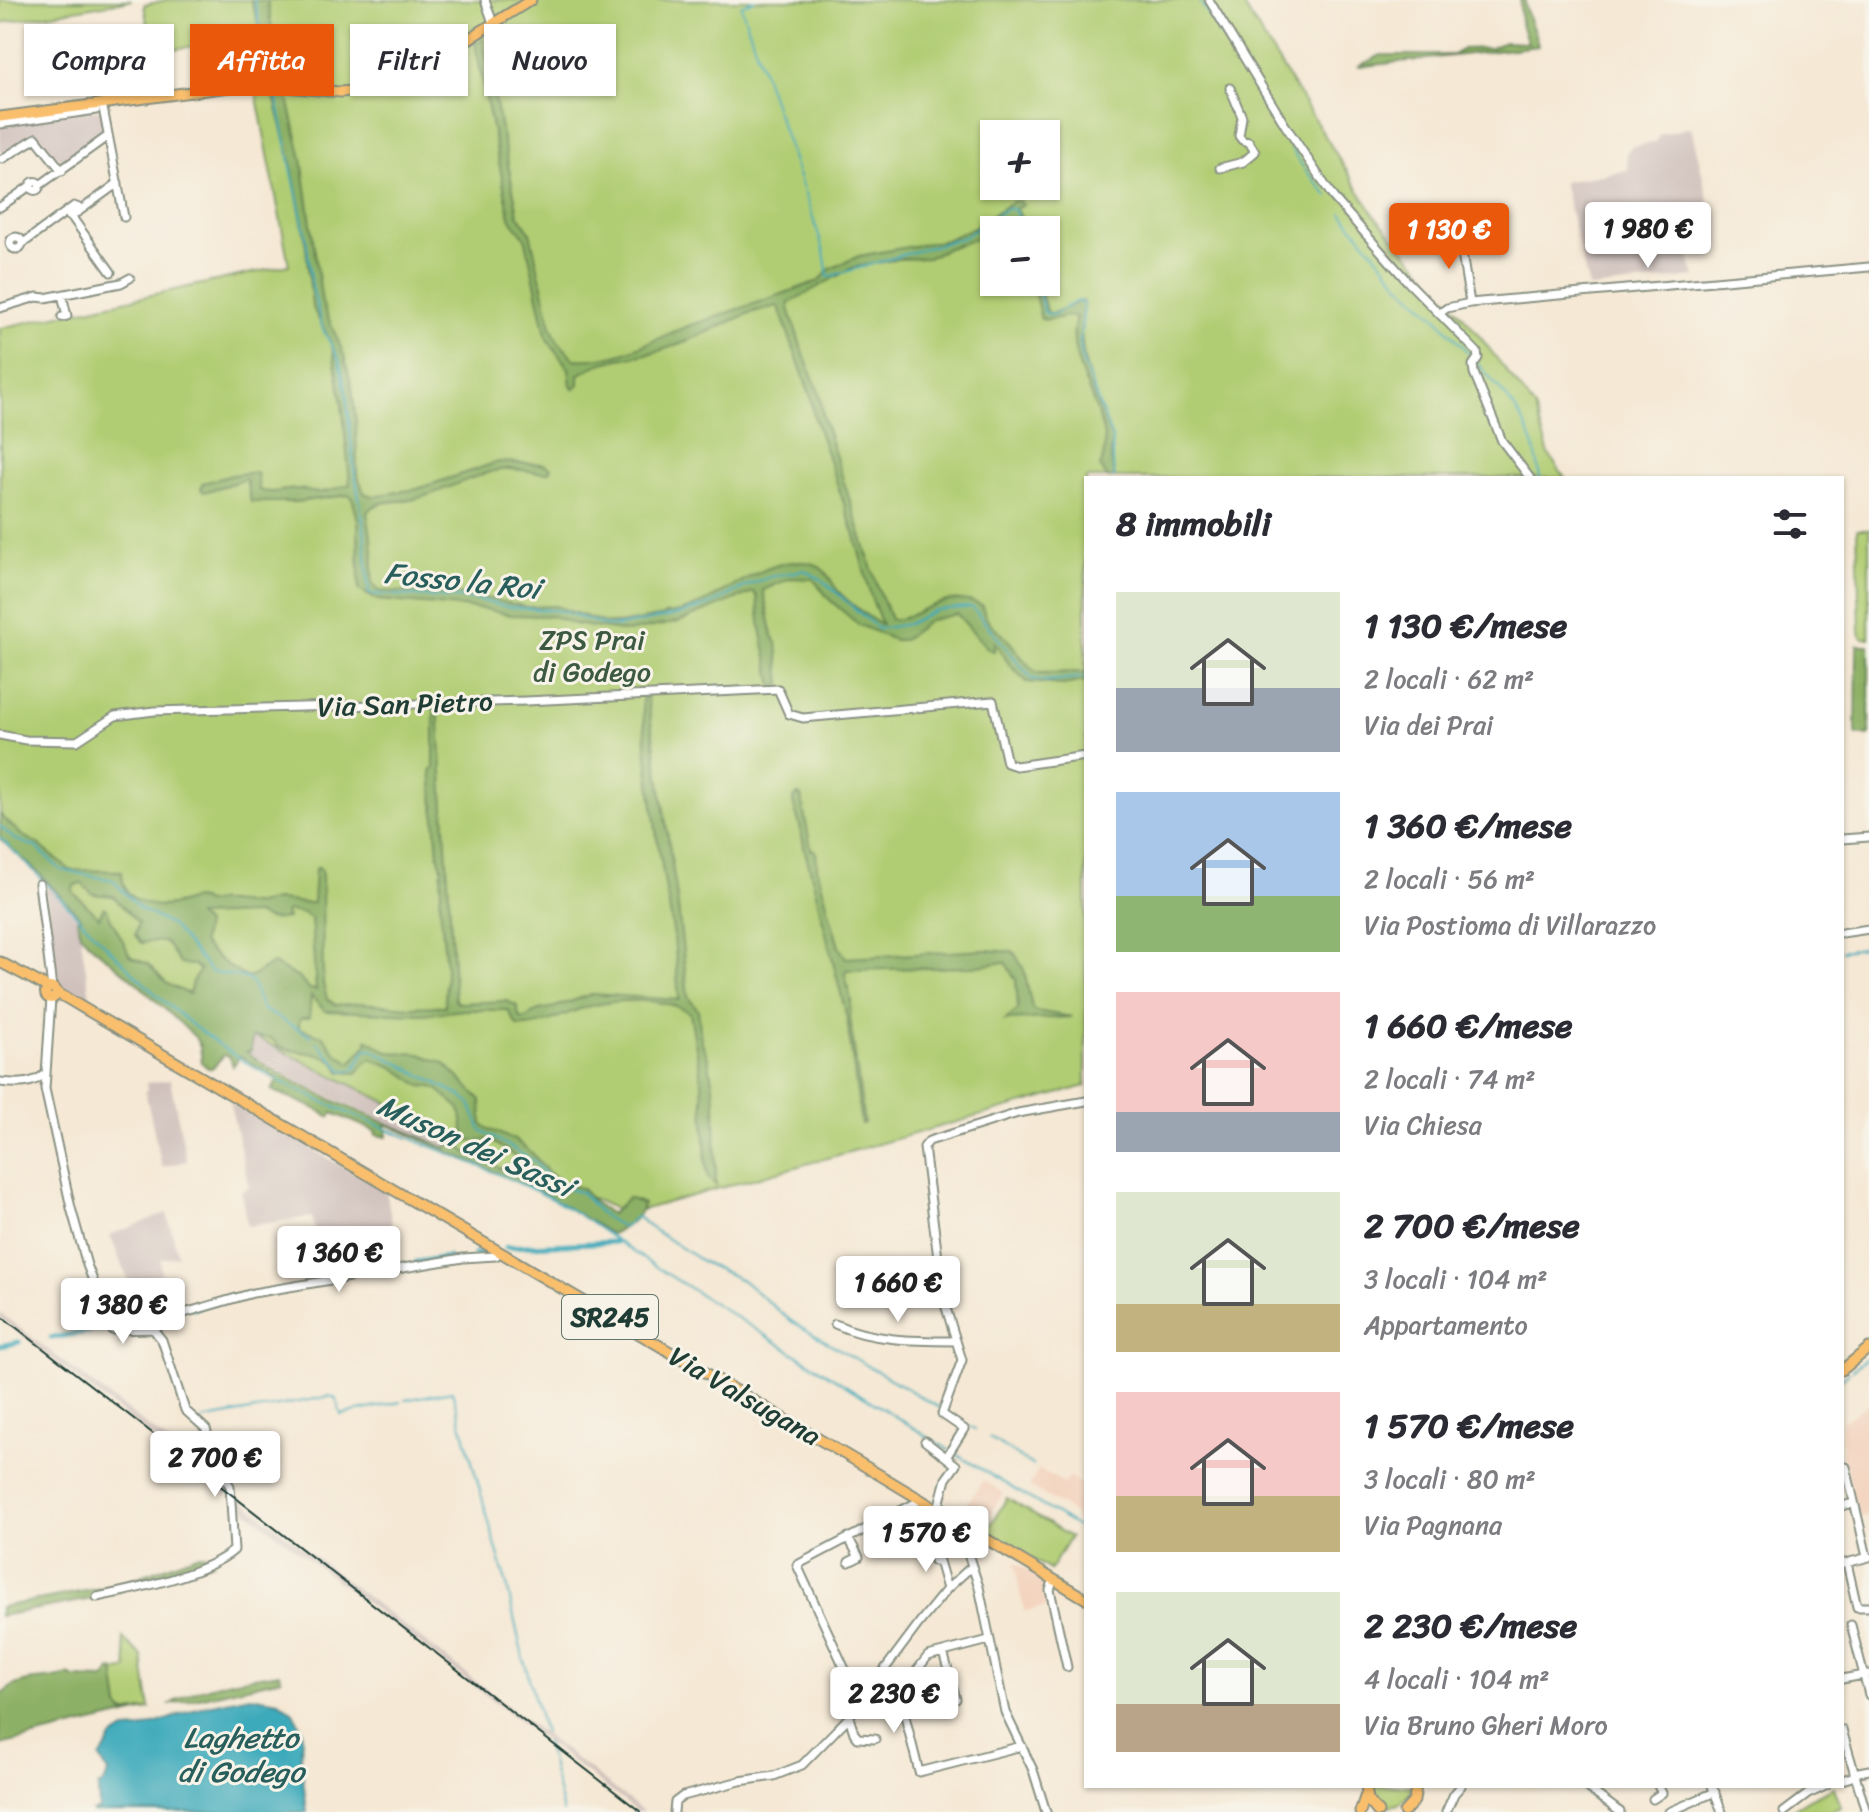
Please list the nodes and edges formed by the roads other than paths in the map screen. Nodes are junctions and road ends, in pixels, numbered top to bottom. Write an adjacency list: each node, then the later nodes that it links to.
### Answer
1 (485, 0): 4 (street)
2 (531, 0): 4 (main road)
3 (1209, 0): 27 (street)
4 (493, 23): 6 (main road)
5 (1230, 88): 13 (street)
6 (99, 106): 7 (main road); 11 (street)
7 (32, 116): 8 (main road); 9 (street); 10 (street)
8 (0, 117)
9 (0, 124)
10 (34, 133): 12 (street); 14 (street)
11 (108, 136): 14 (street); 15 (street)
12 (1, 159)
13 (1220, 168)
14 (62, 171): 16 (street)
15 (118, 183): 17 (street); 18 (street)
16 (0, 207)
17 (73, 212): 20 (street); 22 (street)
18 (124, 217)
19 (1459, 235): 25 (street)
20 (6, 247)
21 (1869, 267): 25 (street)
22 (111, 272)
23 (130, 278): 24 (street)
24 (62, 295): 26 (street); 28 (street)
25 (1470, 303): 27 (street)
26 (0, 308)
27 (1440, 313): 29 (street)
28 (62, 317)
29 (1528, 476)
30 (0, 735): 31 (street, Via San Pietro)
31 (1084, 756)
32 (1869, 837): 33 (street)
33 (1844, 839)
34 (39, 884): 38 (street)
35 (1869, 929): 36 (street)
36 (1844, 933)
37 (0, 962): 38 (main road, SR245)
38 (51, 992): 39 (street); 42 (main road, Via Valsugana / SR245)
39 (46, 1073): 40 (street); 46 (street)
40 (0, 1082)
41 (1084, 1101): 43 (street)
42 (499, 1252): 46 (street); 53 (main road, Via Valsugana / SR245)
43 (940, 1270): 44 (street); 47 (street)
44 (904, 1275)
45 (835, 1324): 47 (street)
46 (156, 1327): 66 (street)
47 (955, 1341): 51 (street)
48 (1869, 1348): 49 (main road)
49 (1844, 1368)
50 (925, 1441): 51 (street)
51 (950, 1451): 56 (street)
52 (1846, 1467): 54 (street)
53 (921, 1500): 56 (main road, Via Valsugana / SR245); 58 (street)
54 (1854, 1503): 55 (street); 60 (street)
55 (1844, 1506)
56 (938, 1509): 57 (main road, Via Valsugana / SR245)
57 (962, 1524): 63 (street); 64 (main road, Via Valsugana / SR245)
58 (848, 1537): 61 (street); 77 (street)
59 (932, 1553): 65 (street)
60 (1868, 1557): 62 (street)
61 (849, 1562)
62 (1844, 1563): 68 (street)
63 (970, 1568): 65 (street); 70 (street)
64 (1054, 1579): 67 (main road, Via Valsugana / SR245); 72 (street)
65 (947, 1589): 77 (street)
66 (97, 1597)
67 (1084, 1598)
68 (1869, 1607)
69 (1851, 1625): 73 (street)
70 (989, 1640): 71 (street); 81 (street)
71 (943, 1652): 76 (street); 81 (street)
72 (1067, 1667)
73 (1866, 1674): 74 (street); 75 (street)
74 (1844, 1679)
75 (1869, 1695)
76 (956, 1699)
77 (860, 1702): 78 (street)
78 (849, 1717): 80 (street); 94 (street)
79 (1844, 1738): 83 (street)
80 (875, 1739)
81 (1022, 1746): 95 (street)
82 (1869, 1770): 83 (street)
83 (1854, 1775): 84 (street); 104 (street)
84 (1844, 1779)
85 (1460, 1788): 93 (street)
86 (1588, 1788): 100 (street)
87 (1659, 1788): 92 (street)
88 (1822, 1788): 103 (street)
89 (1365, 1789): 96 (main road); 97 (main road)
90 (1714, 1789): 101 (street); 102 (street)
91 (1416, 1790): 98 (main road); 99 (main road)
92 (1653, 1799)
93 (1447, 1811)
94 (674, 1812)
95 (1046, 1812)
96 (1360, 1812)
97 (1378, 1812)
98 (1404, 1812)
99 (1419, 1812)
100 (1620, 1812)
101 (1669, 1812)
102 (1722, 1812)
103 (1784, 1812)
104 (1866, 1812)

